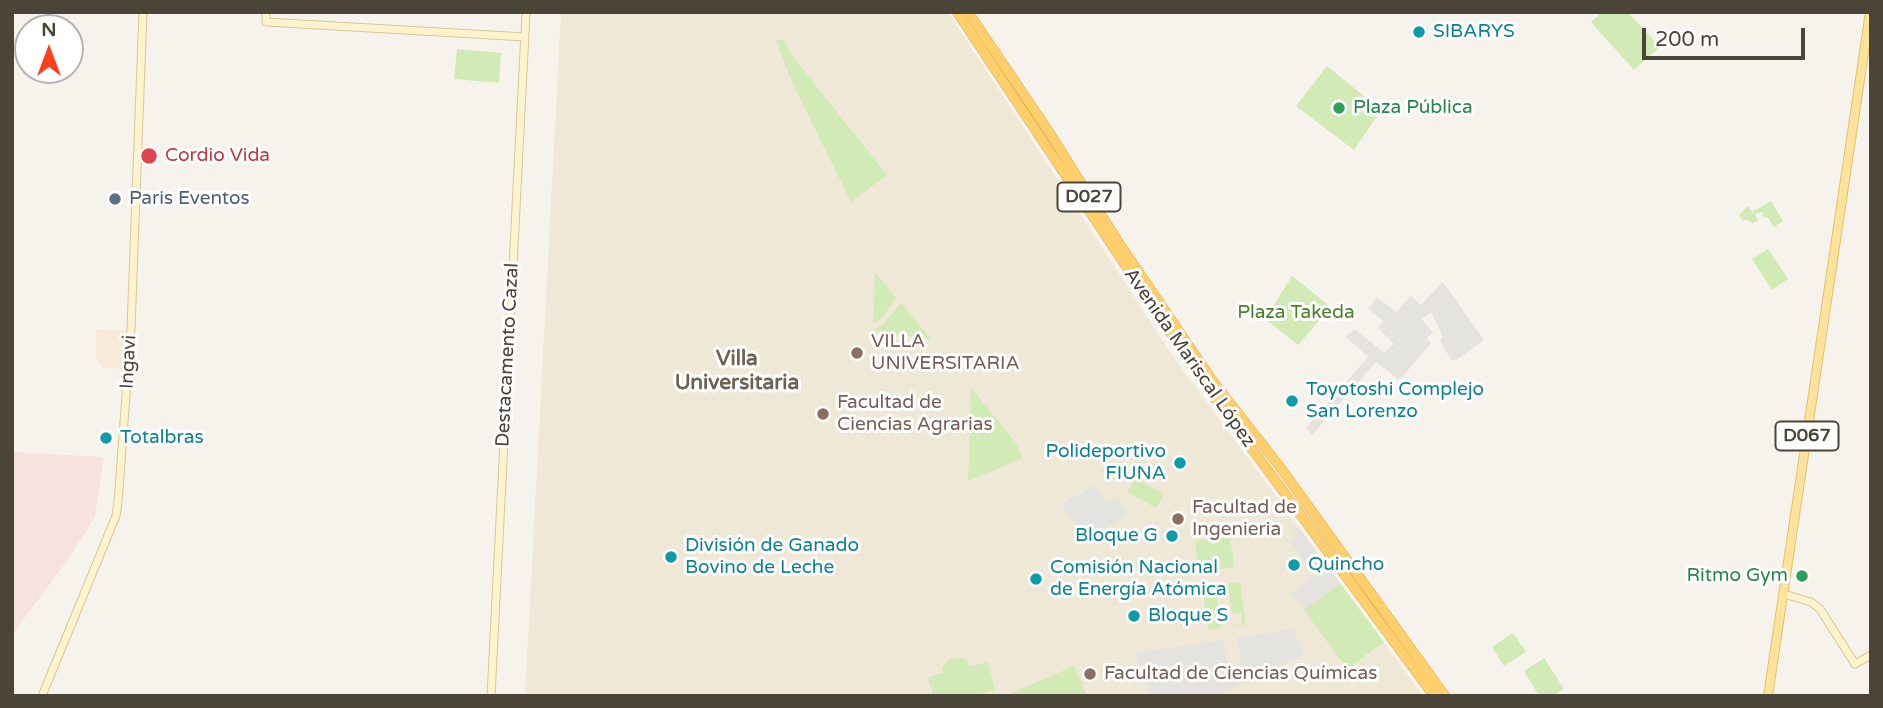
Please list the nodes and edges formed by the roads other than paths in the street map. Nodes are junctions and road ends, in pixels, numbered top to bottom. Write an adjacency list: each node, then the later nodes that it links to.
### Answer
1 (143, 12): 10 (street, Ingavi)
2 (266, 12): 7 (street)
3 (957, 12): 12 (highway, Avenida Mariscal López / D027)
4 (968, 12): 13 (highway, D027)
5 (1870, 12): 8 (main road, D067)
6 (526, 13): 7 (street, Destacamento Cazal)
7 (525, 37): 11 (street, Destacamento Cazal)
8 (1784, 594): 9 (street); 14 (main road, D067)
9 (1871, 655)
10 (42, 696)
11 (491, 696)
12 (1434, 696)
13 (1445, 696)
14 (1768, 696)

